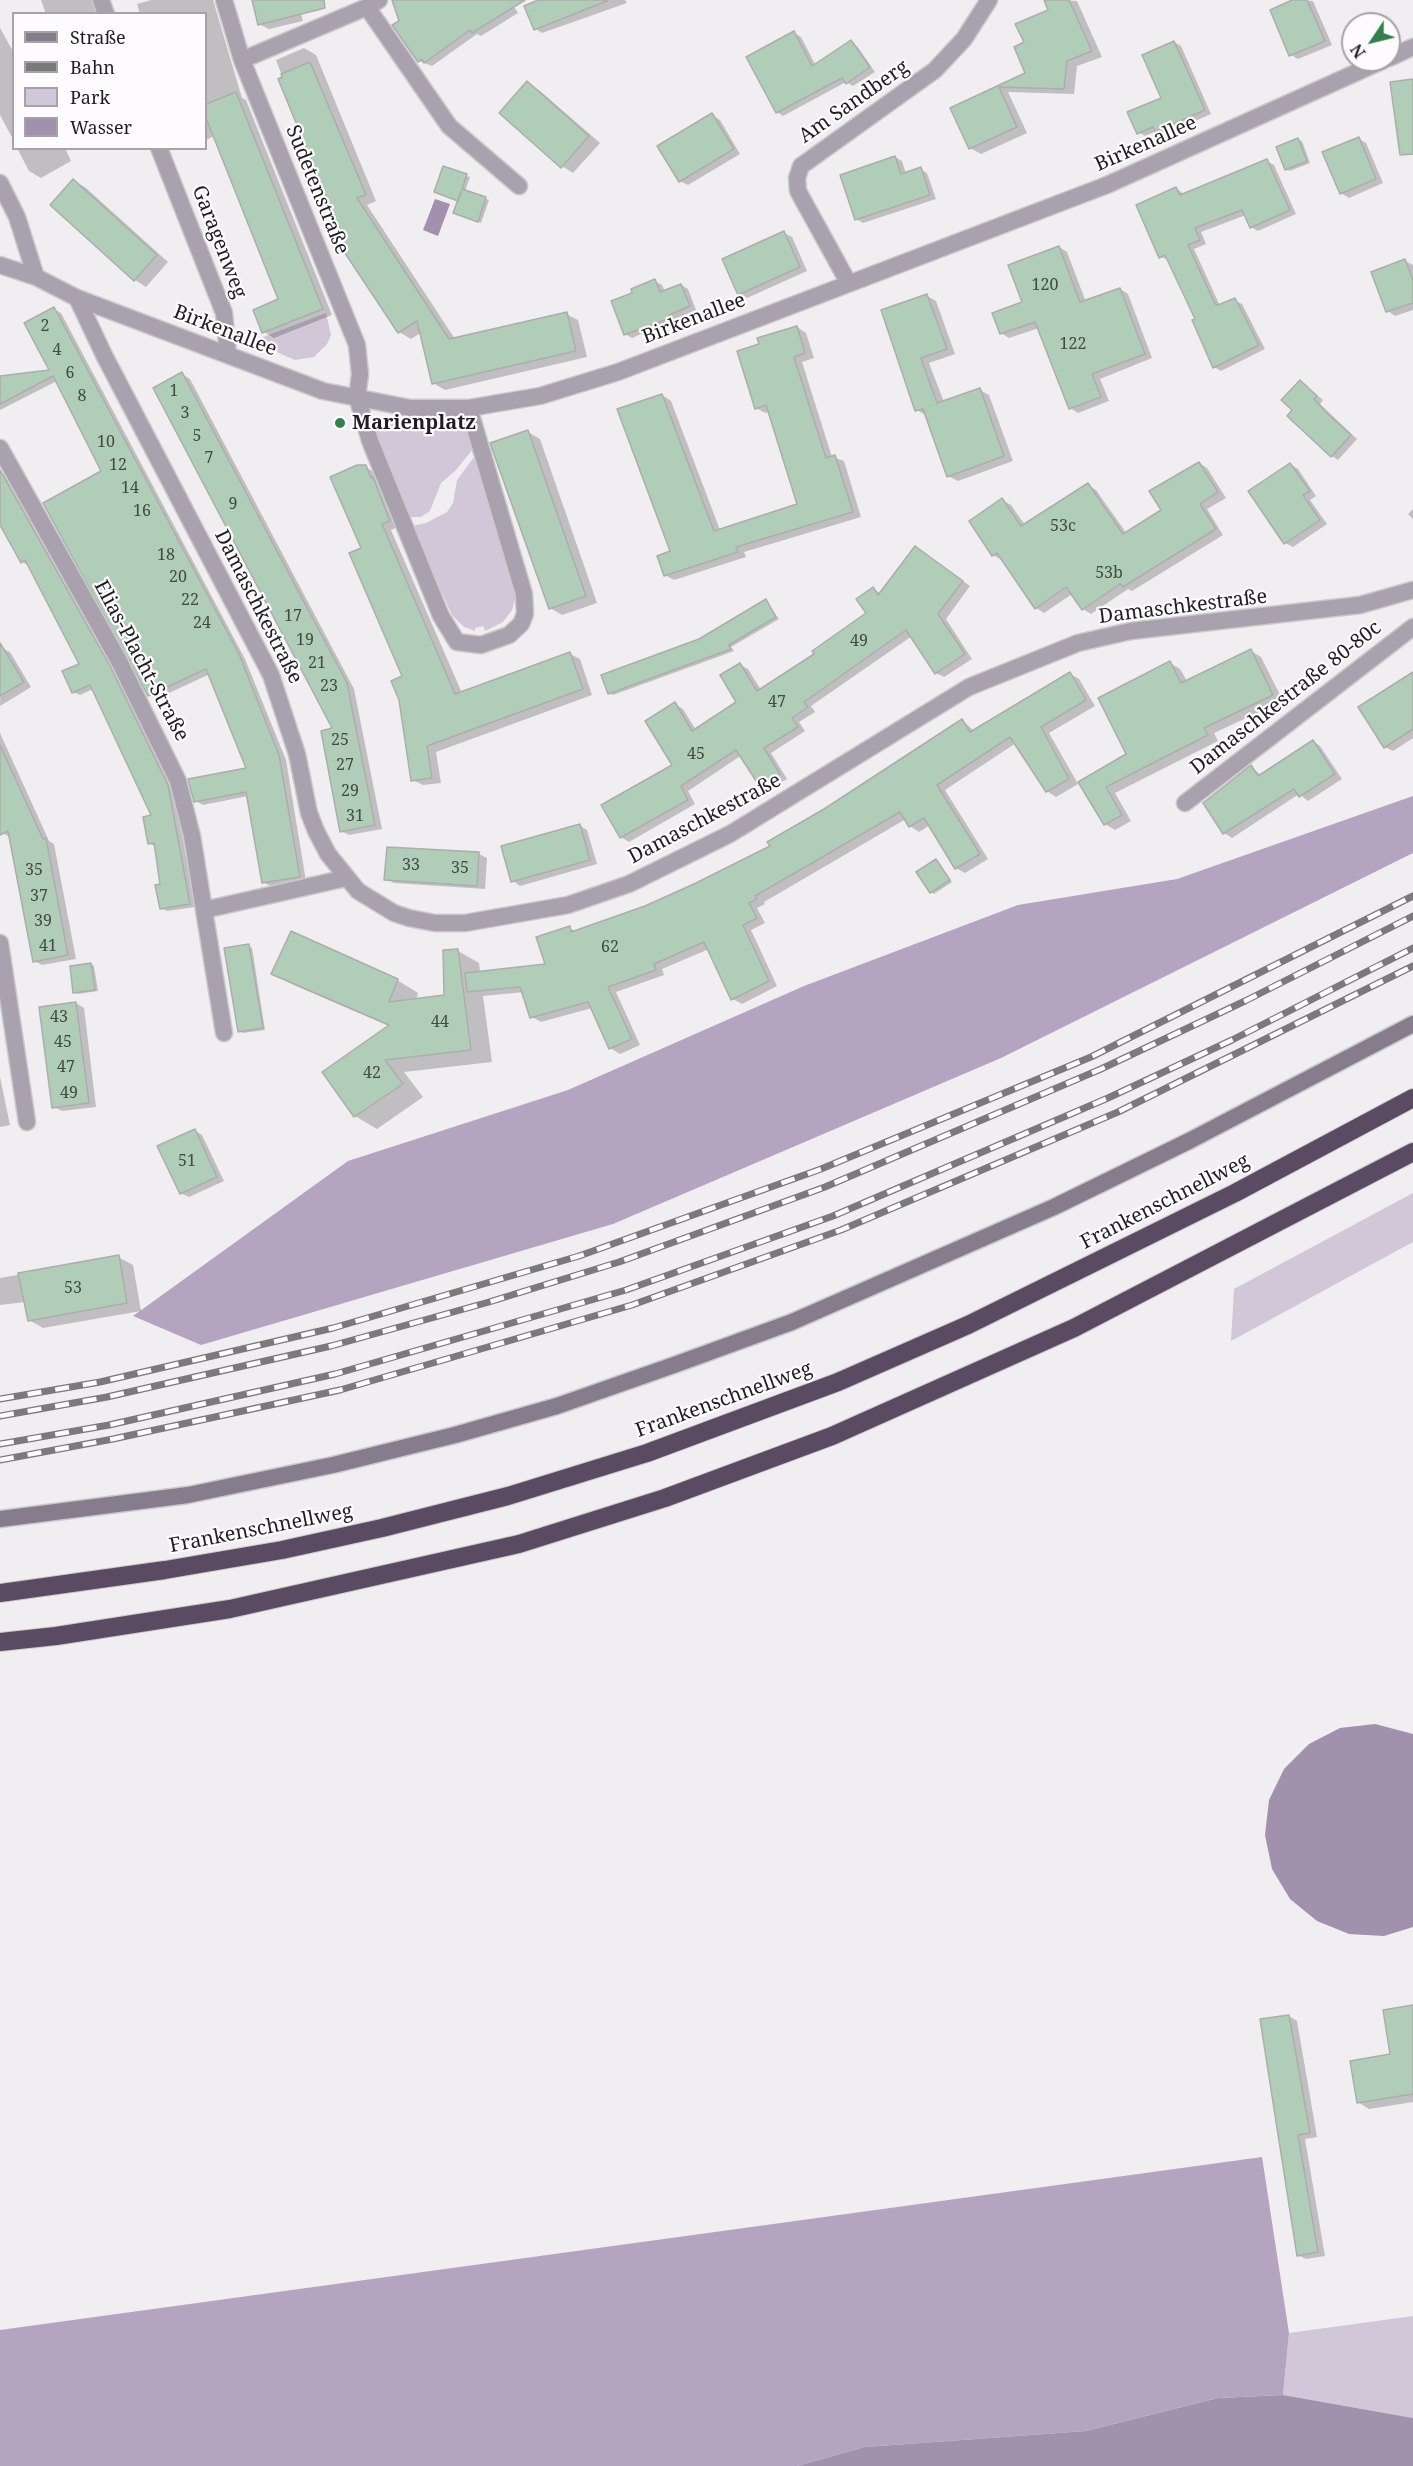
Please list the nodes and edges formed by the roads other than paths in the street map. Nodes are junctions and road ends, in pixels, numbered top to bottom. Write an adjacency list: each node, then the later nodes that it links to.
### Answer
1 (224, 0): 4 (street, Sudetenstraße)
2 (989, 0): 11 (street, Am Sandberg)
3 (373, 4): 4 (street); 8 (street)
4 (242, 60): 14 (street, Sudetenstraße)
5 (1357, 72): 11 (street, Birkenallee)
6 (160, 150): 13 (street, Garagenweg)
7 (0, 183): 10 (street)
8 (519, 186)
9 (0, 265): 10 (street, Birkenallee)
10 (36, 277): 12 (street, Birkenallee)
11 (848, 282): 15 (street, Birkenallee)
12 (77, 298): 13 (street, Birkenallee); 20 (street, Damaschkestraße)
13 (228, 354): 14 (street, Birkenallee)
14 (357, 398): 15 (street, Birkenallee); 15 (street)
15 (469, 408)
16 (0, 448): 21 (street, Elias-Placht-Straße)
17 (1413, 590): 20 (street, Damaschkestraße)
18 (1413, 627): 19 (street, Damaschkestraße 80-80c)
19 (1185, 803)
20 (346, 878): 21 (street)
21 (204, 910): 24 (street, Elias-Placht-Straße)
22 (0, 944): 26 (street)
23 (1413, 1024): 28 (main road)
24 (224, 1033)
25 (1413, 1098): 29 (highway, Frankenschnellweg)
26 (27, 1122)
27 (1413, 1152): 30 (highway)
28 (0, 1520)
29 (0, 1593)
30 (0, 1642)

